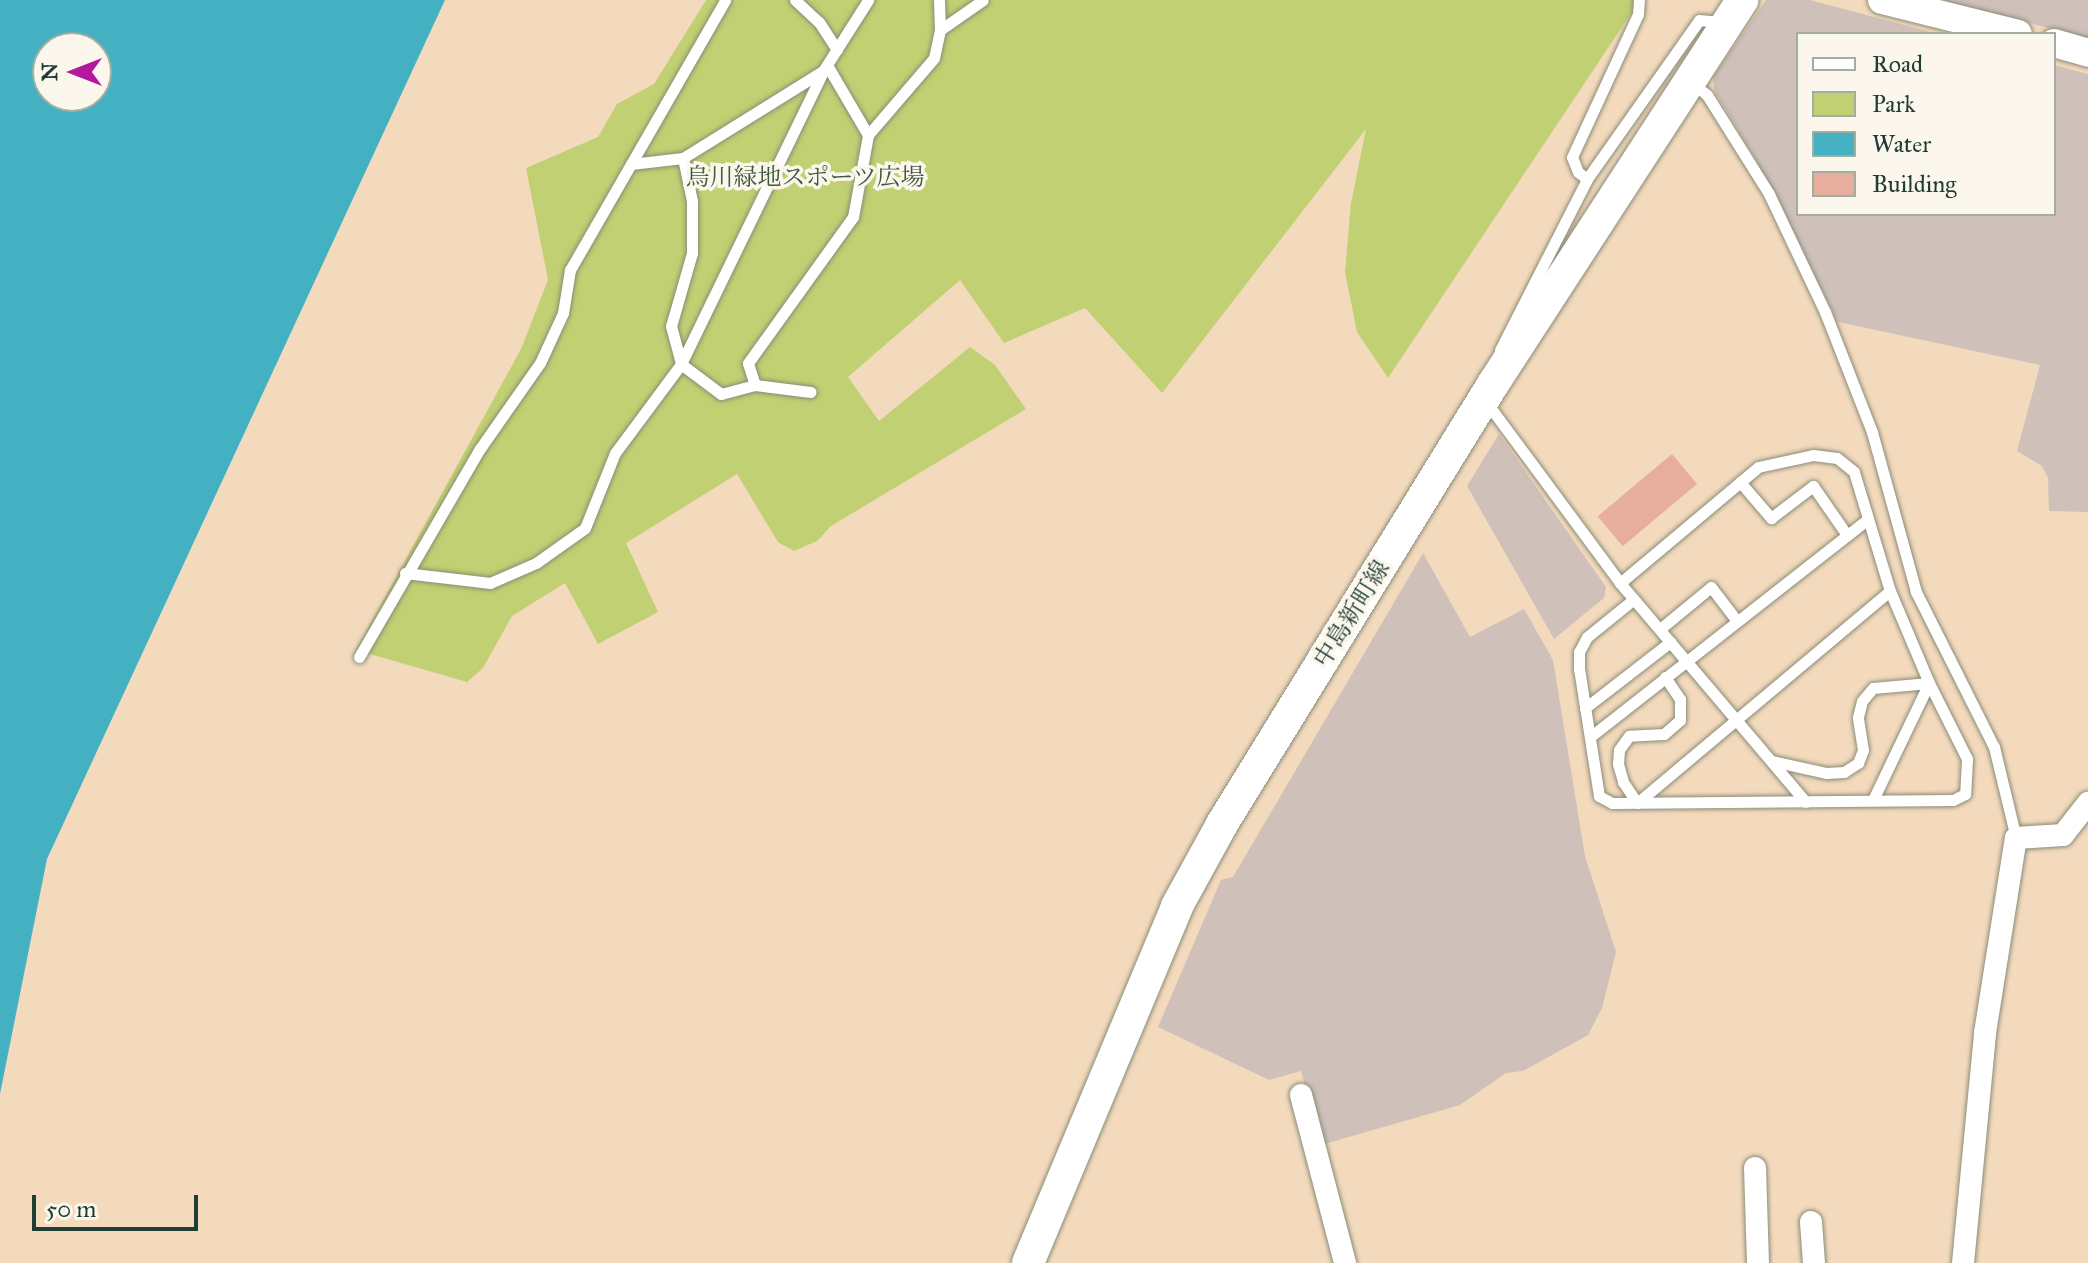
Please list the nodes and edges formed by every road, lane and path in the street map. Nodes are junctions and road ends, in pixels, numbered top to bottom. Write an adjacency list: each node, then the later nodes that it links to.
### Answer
1 (725, 0): 18 (lane)
2 (795, 0): 12 (lane)
3 (868, 0): 12 (lane)
4 (939, 0): 9 (lane)
5 (983, 0): 9 (lane)
6 (1639, 0): 19 (lane)
7 (1882, 0): 10 (street)
8 (1734, 11): 15 (main road, 中島新町線); 19 (lane)
9 (940, 30): 16 (lane)
10 (2010, 32)
11 (2056, 44): 13 (street)
12 (837, 50): 14 (lane)
13 (2088, 53)
14 (825, 68): 16 (lane); 17 (lane); 20 (lane)
15 (1691, 81): 23 (main road, 中島新町線); 46 (lane)
16 (868, 135): 21 (lane)
17 (683, 158): 18 (lane); 20 (lane)
18 (631, 164): 27 (lane)
19 (1587, 179): 23 (lane)
20 (681, 364): 21 (lane); 27 (lane)
21 (755, 385): 22 (lane)
22 (811, 392)
23 (1489, 392): 28 (lane); 50 (main road, 中島新町線)
24 (1740, 482): 25 (lane); 26 (lane); 28 (lane)
25 (1868, 519): 26 (lane); 29 (lane)
26 (1847, 535): 31 (lane)
27 (405, 573): 34 (lane)
28 (1620, 583): 30 (lane)
29 (1890, 591): 37 (lane); 39 (lane)
30 (1634, 599): 32 (lane); 38 (lane)
31 (1737, 621): 32 (lane); 35 (lane)
32 (1660, 629): 33 (lane)
33 (1670, 642): 35 (lane); 38 (lane)
34 (359, 657)
35 (1687, 661): 36 (lane); 39 (lane)
36 (1665, 677): 40 (lane); 44 (lane)
37 (1929, 683): 41 (lane); 42 (lane); 42 (lane)
38 (1585, 708): 40 (lane)
39 (1736, 719): 41 (lane); 44 (lane)
40 (1590, 737): 44 (lane)
41 (1772, 761): 43 (lane)
42 (1873, 800): 43 (lane)
43 (1806, 802): 44 (lane)
44 (1637, 803)
45 (2088, 803): 46 (street)
46 (2016, 838): 54 (street)
47 (1301, 1095): 51 (street)
48 (1755, 1168): 52 (street)
49 (1811, 1222): 53 (street)
50 (1028, 1263)
51 (1345, 1263)
52 (1758, 1263)
53 (1814, 1263)
54 (1963, 1263)

